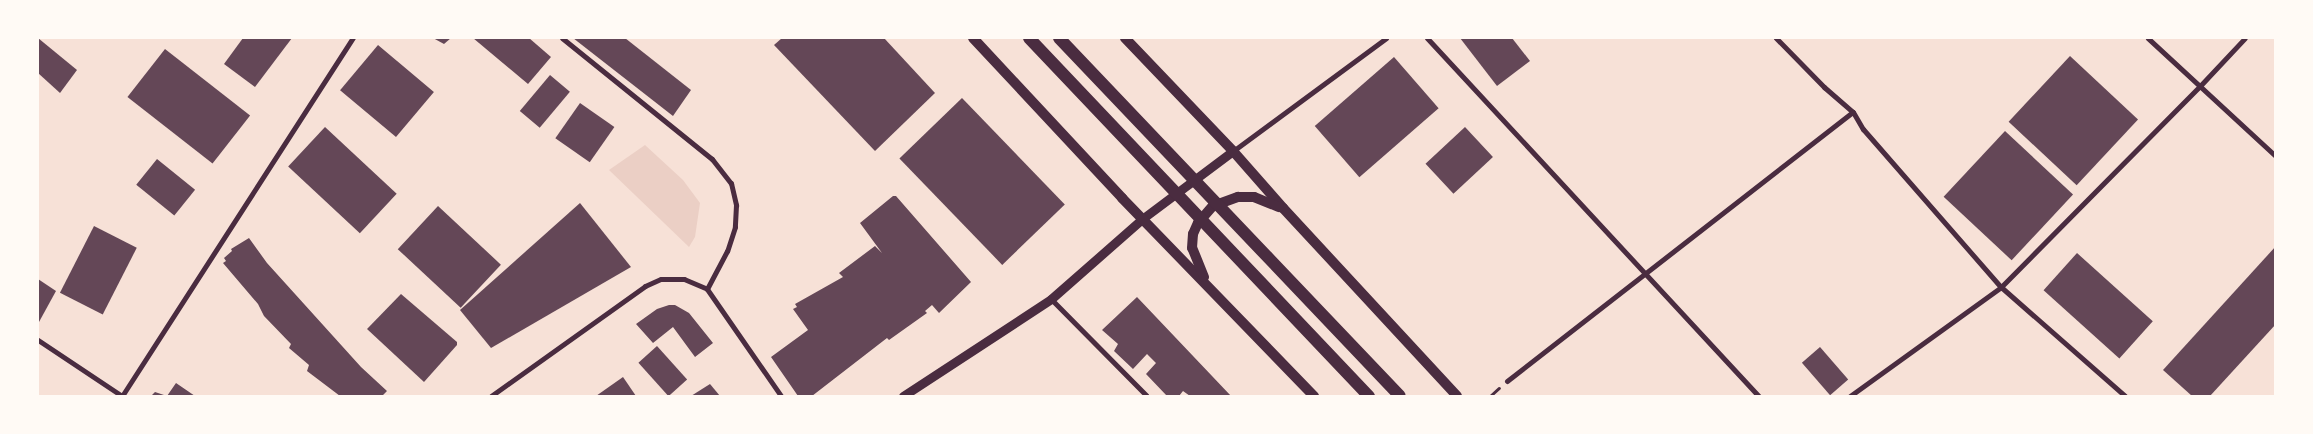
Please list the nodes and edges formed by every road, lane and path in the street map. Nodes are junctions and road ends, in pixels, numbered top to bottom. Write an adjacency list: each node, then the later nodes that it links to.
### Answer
1 (353, 38): 25 (street)
2 (562, 38): 21 (street)
3 (973, 38): 17 (main road)
4 (1029, 38): 31 (main road)
5 (1059, 38): 32 (main road)
6 (1125, 38): 14 (main road)
7 (1386, 38): 14 (street)
8 (1427, 38): 18 (street)
9 (1776, 38): 13 (street)
10 (2148, 38): 12 (street)
11 (2245, 38): 12 (street)
12 (2199, 87): 15 (street); 20 (street)
13 (1853, 112): 18 (street); 20 (street)
14 (1233, 150): 16 (main road); 17 (street)
15 (2276, 156)
16 (1283, 208): 19 (main road); 33 (main road)
17 (1142, 219): 19 (main road); 22 (street)
18 (1644, 273): 24 (street); 34 (street)
19 (1208, 286): 30 (main road)
20 (2001, 287): 35 (street); 36 (street)
21 (707, 289): 26 (street); 27 (street)
22 (1051, 299): 28 (street); 29 (street)
23 (38, 340): 25 (street)
24 (1507, 381)
25 (122, 396)
26 (491, 396)
27 (781, 396)
28 (903, 396)
29 (1147, 396)
30 (1314, 396)
31 (1369, 396)
32 (1400, 396)
33 (1457, 396)
34 (1758, 396)
35 (1850, 396)
36 (2125, 396)

